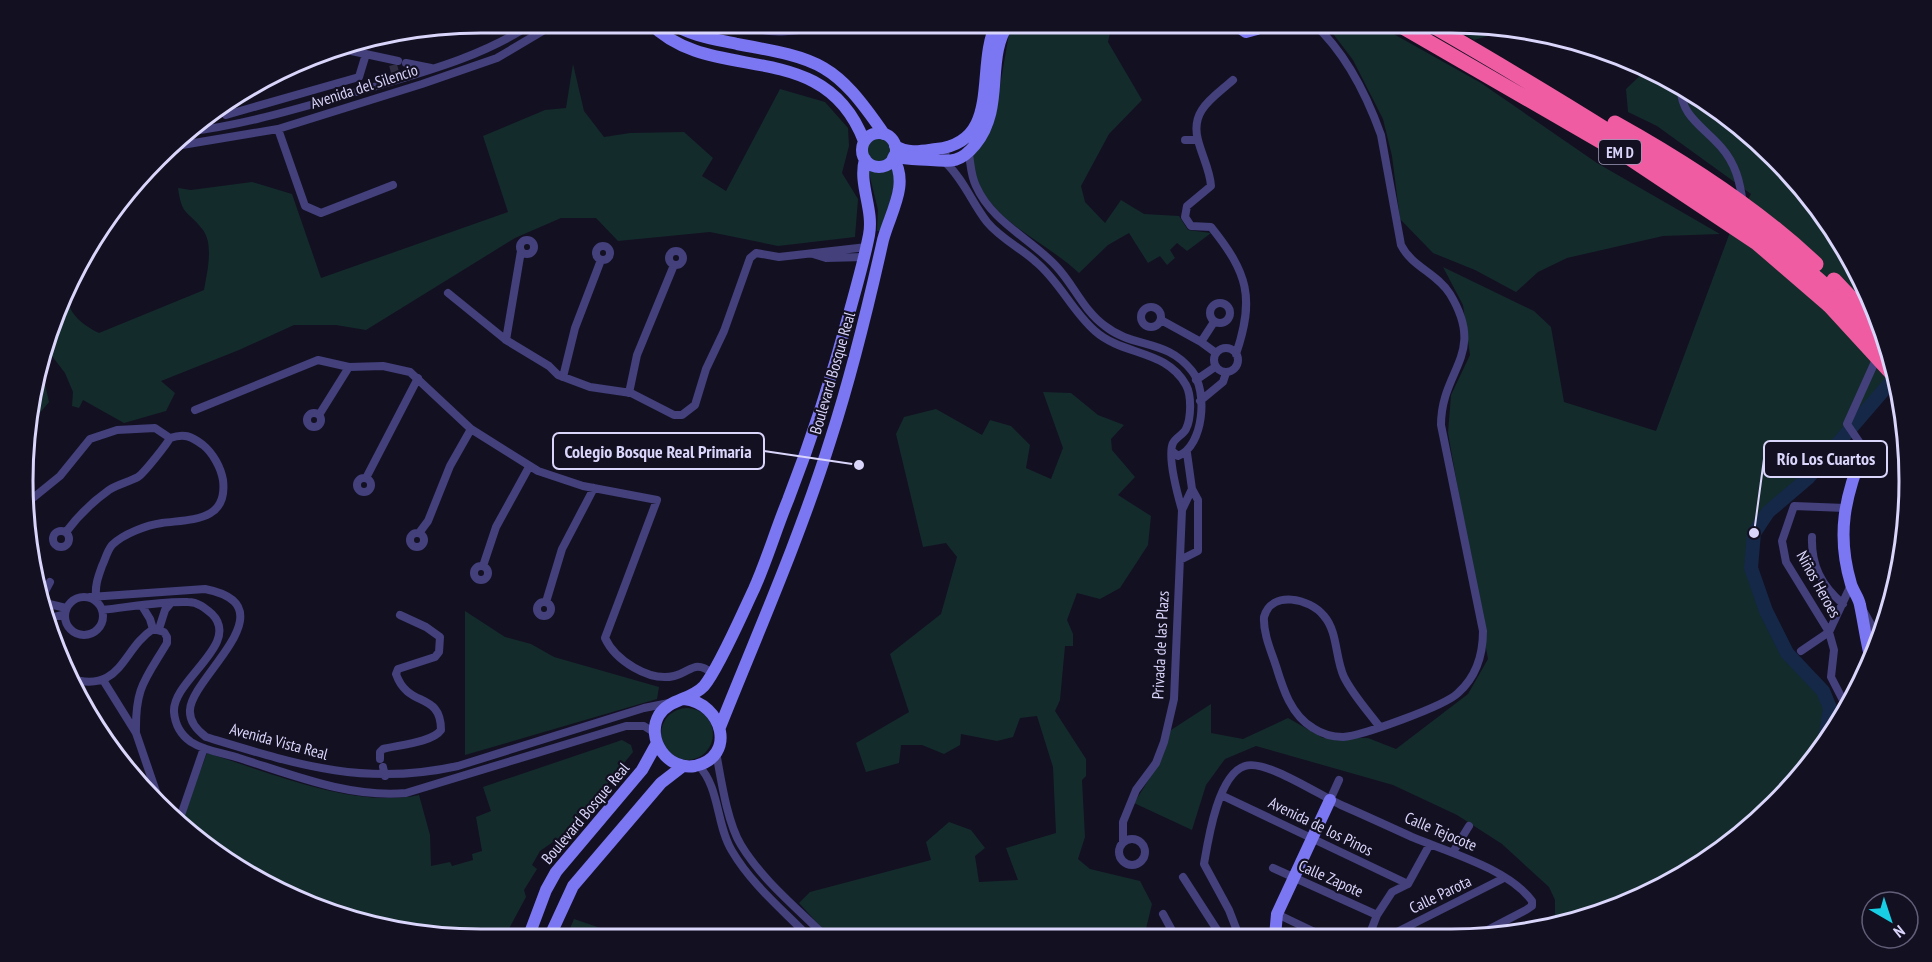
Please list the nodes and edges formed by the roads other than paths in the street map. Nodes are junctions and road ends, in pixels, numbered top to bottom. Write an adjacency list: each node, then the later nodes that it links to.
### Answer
1 (515, 33): 13 (street, Avenida del Silencio)
2 (532, 33): 19 (street, Avenida del Silencio)
3 (661, 33): 25 (street)
4 (691, 33): 22 (street)
5 (993, 33): 26 (street)
6 (1006, 33): 29 (street)
7 (1321, 33): 109 (street)
8 (1412, 33): 40 (highway, EM D)
9 (1445, 33): 14 (highway, EM D)
10 (354, 51): 11 (street)
11 (366, 54): 12 (street); 18 (street)
12 (397, 66): 13 (street, Avenida del Silencio); 13 (street); 17 (street, Avenida del Silencio)
13 (434, 69)
14 (1516, 74): 34 (highway); 40 (highway, EM D)
15 (1233, 80): 24 (street)
16 (1682, 98): 34 (street)
17 (307, 106): 19 (street); 21 (street, Avenida del Silencio)
18 (226, 115)
19 (310, 120): 20 (street, Avenida del Silencio)
20 (279, 129): 27 (street, Avenida del Silencio); 33 (street)
21 (203, 130)
22 (884, 134): 25 (street); 30 (street)
23 (1185, 140): 24 (street)
24 (1198, 140): 44 (street)
25 (864, 141): 31 (street)
26 (960, 142): 28 (street); 29 (street)
27 (186, 144)
28 (945, 148): 30 (street); 32 (street)
29 (969, 152): 32 (street); 58 (street)
30 (894, 154): 31 (street); 32 (street); 61 (street, Boulevard Bosque Real)
31 (865, 159): 36 (street, Boulevard Bosque Real)
32 (946, 163): 68 (street)
33 (393, 185)
34 (1743, 204): 40 (highway)
35 (521, 251): 46 (street)
36 (865, 252): 59 (street); 60 (street, Boulevard Bosque Real)
37 (602, 260): 56 (street)
38 (674, 265): 59 (street)
39 (448, 293): 46 (street)
40 (1837, 298): 43 (highway); 45 (highway, EM D, bridge); 52 (highway, EM D, bridge)
41 (1161, 320): 47 (street)
42 (1214, 322): 47 (street)
43 (1870, 322)
44 (1243, 333): 48 (street); 51 (street)
45 (1874, 335)
46 (506, 340): 56 (street)
47 (1202, 342): 50 (street)
48 (1226, 348): 50 (street); 51 (street)
49 (1880, 351): 67 (street)
50 (1216, 353): 54 (street)
51 (1236, 354): 55 (street)
52 (1882, 359)
53 (348, 367): 57 (street); 63 (street); 64 (street)
54 (1215, 367): 55 (street); 58 (street)
55 (1226, 373): 62 (street)
56 (563, 377): 59 (street)
57 (418, 378): 65 (street); 71 (street)
58 (1196, 380): 62 (street)
59 (629, 393)
60 (826, 393): 61 (street); 104 (street, Boulevard Bosque Real)
61 (843, 398): 110 (street, Boulevard Bosque Real)
62 (1200, 401): 69 (street)
63 (195, 410)
64 (319, 415)
65 (471, 429): 70 (street); 79 (street)
66 (170, 438): 75 (street); 78 (street); 86 (street)
67 (1864, 449): 76 (street)
68 (1172, 451): 69 (street); 74 (street, Privada de las Plazs)
69 (1187, 453): 73 (street)
70 (529, 467): 72 (street); 82 (street)
71 (366, 478)
72 (594, 488): 87 (street); 104 (street)
73 (1192, 489): 74 (street); 77 (street, Privada de las Plazs); 81 (street)
74 (1177, 493): 77 (street, Privada de las Plazs)
75 (34, 498)
76 (1845, 508): 84 (street); 99 (street, Niños Heroes)
77 (1182, 510): 81 (street, Privada de las Plazs)
78 (66, 532)
79 (419, 533)
80 (1812, 537): 90 (street)
81 (1180, 560): 129 (street, Privada de las Plazs)
82 (483, 566)
83 (50, 582): 85 (street)
84 (1851, 585): 88 (street); 90 (street)
85 (46, 589)
86 (96, 597): 93 (street); 94 (street); 103 (street, Avenida Vista Real)
87 (546, 602)
88 (1860, 603): 98 (street); 100 (street)
89 (170, 604): 92 (street, Avenida Vista Real); 97 (street); 102 (street, Avenida Vista Real)
90 (1843, 604): 99 (street)
91 (51, 605): 94 (street)
92 (142, 606): 93 (street, Avenida Vista Real); 97 (street)
93 (102, 610): 94 (street)
94 (66, 611): 96 (street)
95 (400, 615): 116 (street)
96 (54, 616)
97 (156, 629): 105 (street); 111 (street)
98 (1874, 629)
99 (1829, 632): 101 (street); 107 (street, Niños Heroes)
100 (1867, 647)
101 (1801, 651)
102 (200, 667): 103 (street); 113 (street, Avenida Vista Real)
103 (212, 672): 115 (street, Avenida Vista Real)
104 (712, 673): 108 (street, Boulevard Bosque Real)
105 (103, 680): 106 (street); 111 (street)
106 (81, 682)
107 (1842, 699)
108 (679, 701): 110 (street); 112 (street); 116 (street, Avenida Vista Real)
109 (1379, 726): 109 (street)
110 (720, 728): 114 (street)
111 (136, 733): 123 (street)
112 (656, 738): 118 (street); 122 (street, Avenida Vista Real); 143 (street, Boulevard Bosque Real)
113 (204, 748): 120 (street, Avenida Vista Real); 126 (street)
114 (716, 752): 117 (street); 146 (street)
115 (283, 761): 119 (street, Avenida Vista Real); 120 (street)
116 (382, 765): 119 (street, Avenida Vista Real)
117 (698, 765): 118 (street); 145 (street)
118 (683, 766): 144 (street)
119 (316, 769): 122 (street)
120 (280, 771): 122 (street, Avenida Vista Real)
121 (1339, 780): 125 (street)
122 (313, 781)
123 (155, 788)
124 (1221, 795): 125 (street, Calle Tejocote); 128 (street, Avenida de los Pinos); 149 (street, Calle Tejocote)
125 (1330, 800): 128 (street); 130 (street, Calle Tejocote)
126 (181, 814)
127 (1469, 826): 131 (street)
128 (1312, 839): 134 (street); 136 (street, Avenida de los Pinos)
129 (1123, 842)
130 (1430, 844): 131 (street, Calle Tejocote); 136 (street)
131 (1453, 852): 135 (street, Calle Tejocote)
132 (1273, 868): 134 (street, Calle Zapote)
133 (1183, 877): 148 (street)
134 (1294, 878): 138 (street); 139 (street, Calle Zapote)
135 (1504, 878): 140 (street, Calle Tejocote); 153 (street, Calle Parota)
136 (1408, 884): 139 (street)
137 (1163, 914): 147 (street)
138 (1277, 914): 150 (street); 151 (street)
139 (1377, 915): 152 (street)
140 (1501, 922): 141 (street); 142 (street)
141 (1499, 926)
142 (1493, 927)
143 (531, 929)
144 (553, 929)
145 (801, 929)
146 (817, 929)
147 (1171, 929)
148 (1216, 929)
149 (1236, 929)
150 (1276, 929)
151 (1308, 929)
152 (1372, 929)
153 (1403, 929)

